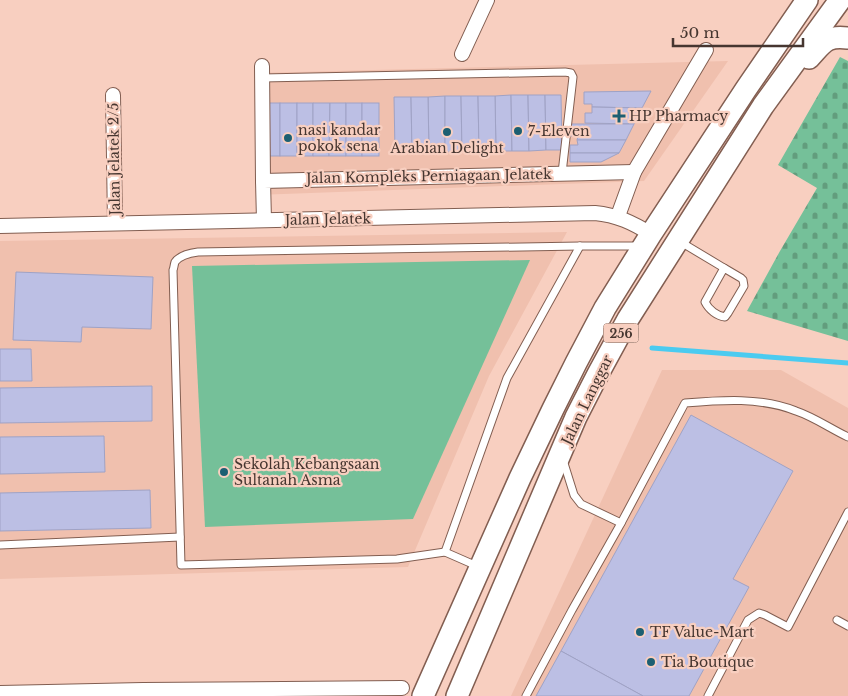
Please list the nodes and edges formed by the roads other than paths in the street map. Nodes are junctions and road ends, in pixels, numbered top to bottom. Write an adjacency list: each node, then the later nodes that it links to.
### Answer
1 (487, 0): 6 (street)
2 (806, 0): 17 (main road, Jalan Langgar / 256)
3 (840, 0): 9 (main road, Jalan Langgar / 256)
4 (848, 38): 9 (main road)
5 (706, 50): 10 (street)
6 (462, 54)
7 (262, 72): 11 (lane); 12 (street)
8 (113, 95): 15 (street, Jalan Jelatek 2/5)
9 (763, 106): 18 (main road, Jalan Langgar / 256)
10 (634, 172): 11 (street, Jalan Kompleks Perniagaan Jelatek); 13 (street)
11 (562, 173): 12 (street, Jalan Kompleks Perniagaan Jelatek)
12 (263, 181): 14 (street)
13 (618, 216): 14 (street, Jalan Jelatek); 17 (street, Jalan Jelatek)
14 (264, 220): 15 (street, Jalan Jelatek)
15 (115, 224): 16 (street, Jalan Jelatek)
16 (0, 226)
17 (647, 240): 19 (lane); 28 (main road, Jalan Langgar / 256)
18 (678, 241): 20 (lane); 22 (main road, Jalan Langgar / 256)
19 (580, 246): 25 (lane); 27 (lane)
20 (724, 268): 20 (lane)
21 (848, 437): 24 (lane)
22 (561, 453): 24 (lane); 35 (main road, Jalan Langgar / 256)
23 (848, 512): 37 (lane)
24 (621, 523): 36 (lane)
25 (180, 537): 26 (lane); 27 (lane)
26 (0, 545)
27 (444, 552): 28 (lane)
28 (480, 568): 34 (main road, Jalan Langgar / 256)
29 (837, 620): 30 (lane)
30 (848, 626)
31 (402, 688): 33 (street)
32 (0, 693): 33 (street)
33 (143, 693)
34 (423, 696)
35 (458, 696)
36 (526, 696)
37 (708, 696)

